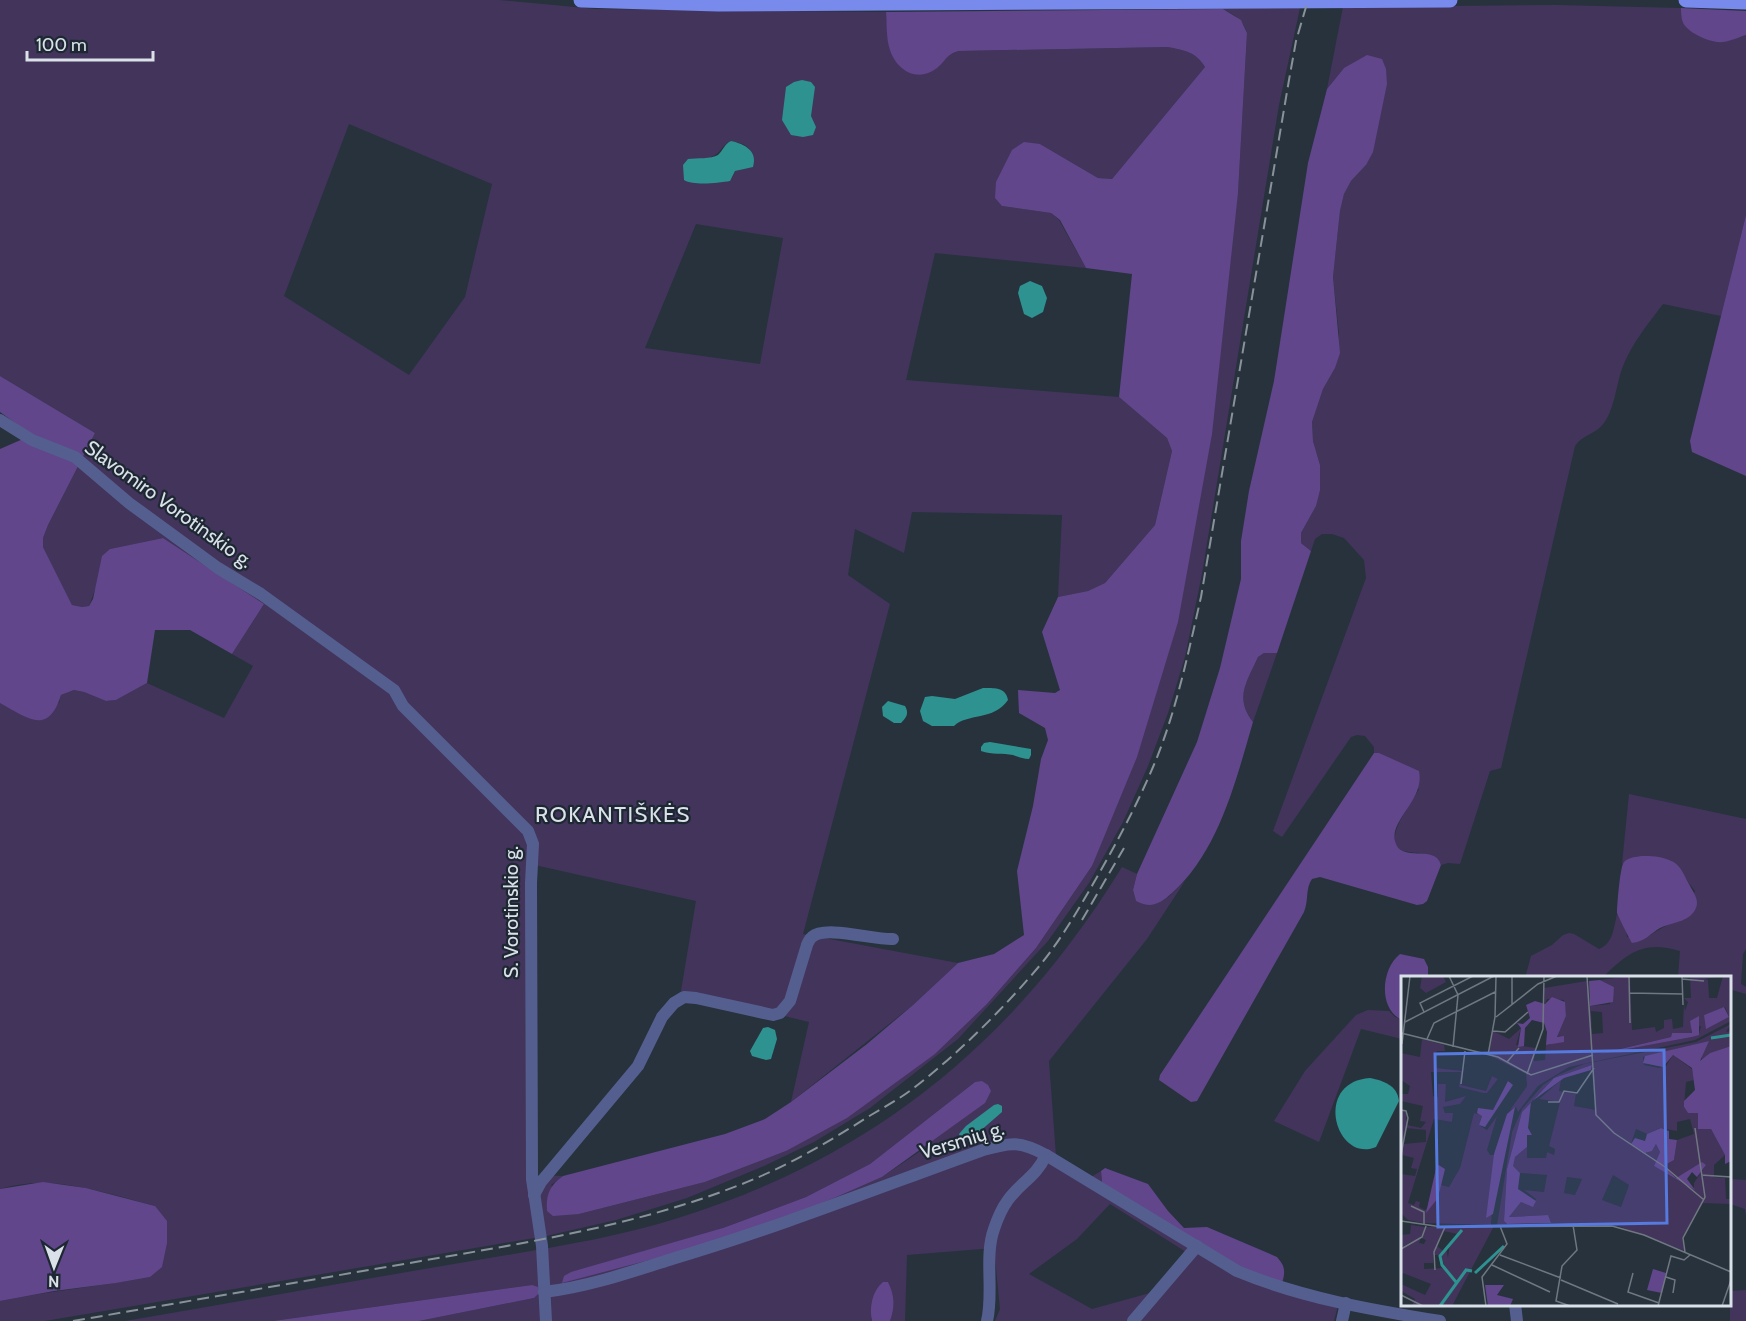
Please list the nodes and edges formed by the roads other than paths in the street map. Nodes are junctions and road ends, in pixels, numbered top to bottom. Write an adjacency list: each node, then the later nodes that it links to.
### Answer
1 (581, 0): 7 (main road)
2 (1450, 0): 6 (main road)
3 (1686, 0): 4 (main road)
4 (1695, 0): 8 (main road)
5 (1274, 1): 6 (main road); 7 (main road)
6 (1313, 1)
7 (718, 2)
8 (1746, 2)
9 (0, 420): 10 (street, Slavomiro Vorotinskio g.)
10 (280, 609): 13 (street, S. Vorotinskio g.)
11 (893, 939): 13 (street)
12 (1046, 1155): 14 (street, Versmių g.); 15 (street, Versmių g.); 19 (street)
13 (534, 1195): 15 (street, S. Vorotinskio g.)
14 (1197, 1246): 16 (street, Versmių g.); 20 (street)
15 (544, 1292): 18 (street, S. Vorotinskio g.)
16 (1346, 1303): 21 (street); 22 (street, Versmių g.)
17 (1515, 1306): 23 (street)
18 (546, 1321)
19 (987, 1321)
20 (1133, 1321)
21 (1342, 1321)
22 (1440, 1321)
23 (1517, 1321)

